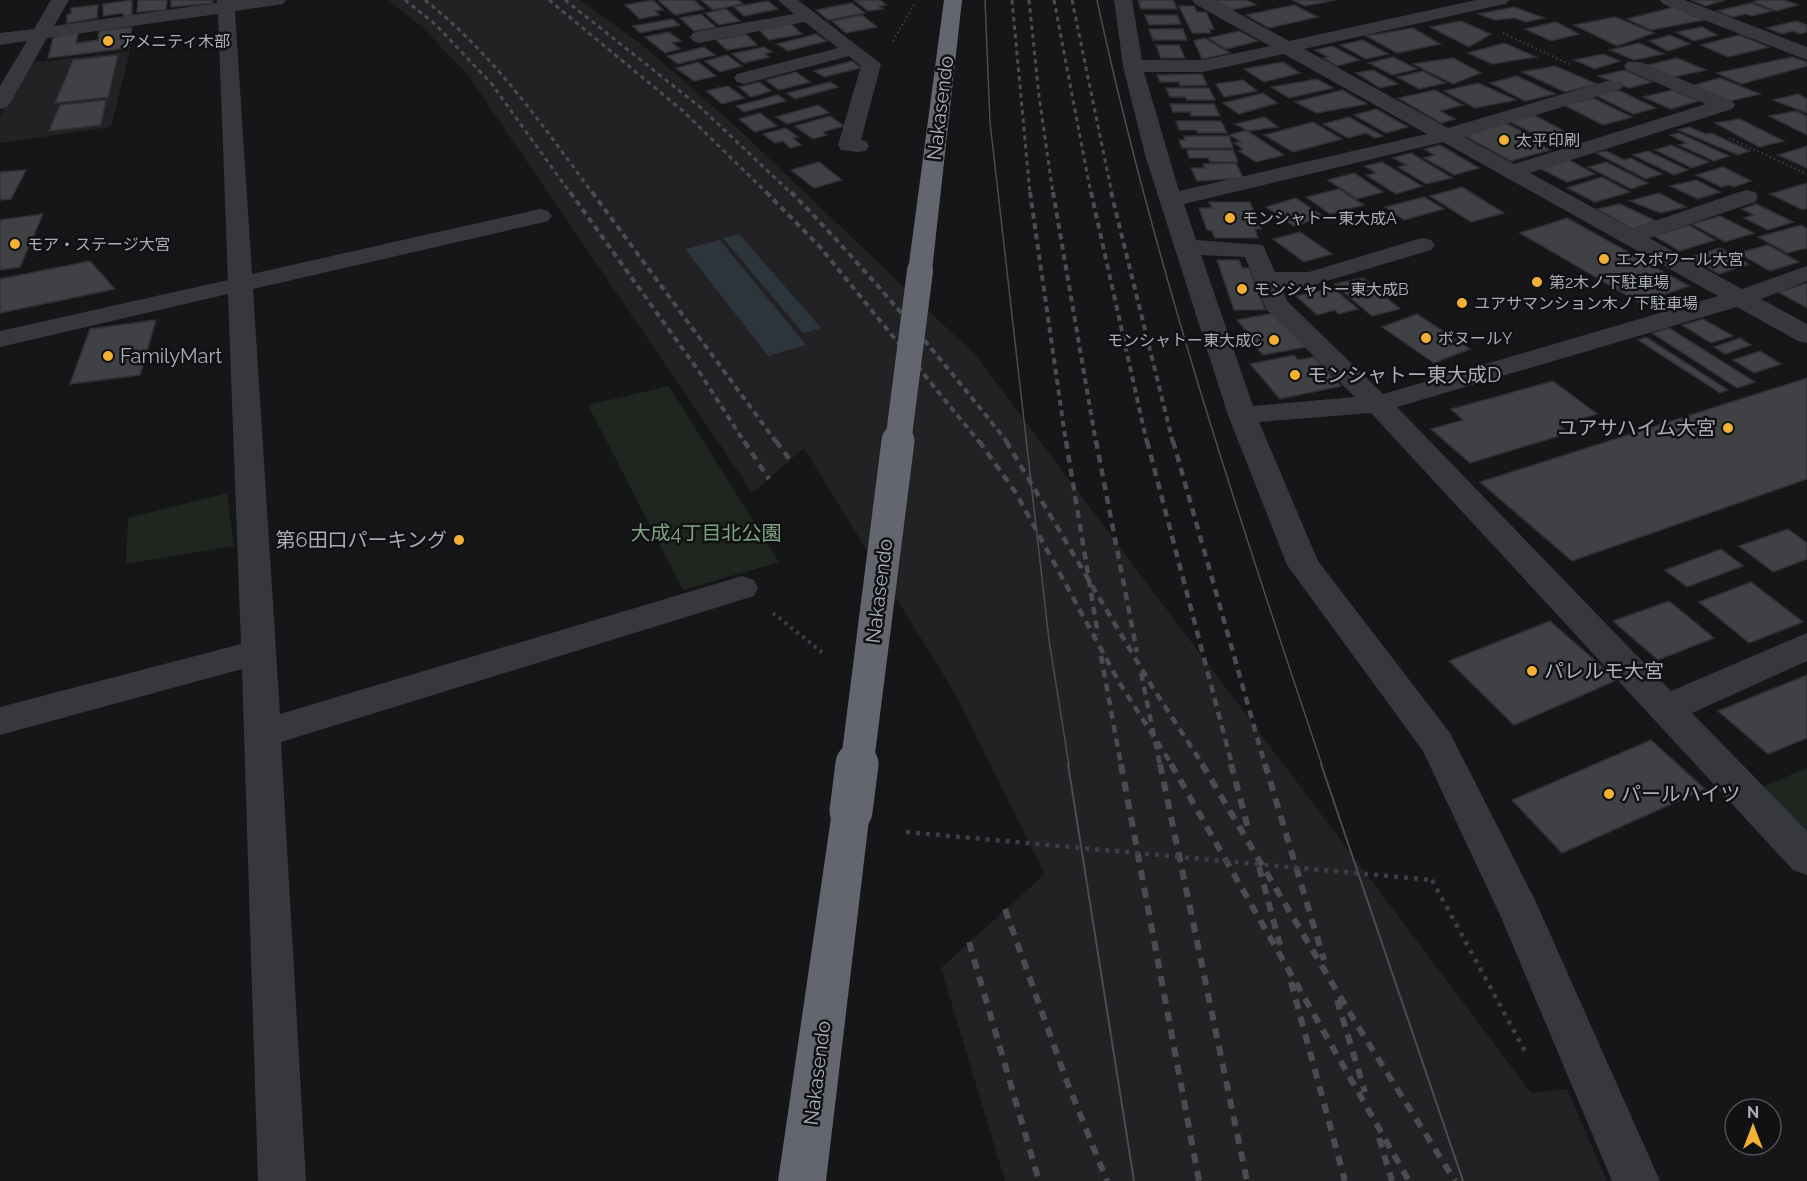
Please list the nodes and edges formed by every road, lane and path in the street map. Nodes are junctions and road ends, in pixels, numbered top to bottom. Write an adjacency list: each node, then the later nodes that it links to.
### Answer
1 (60, 0): 12 (street)
2 (277, 0): 10 (street)
3 (787, 0): 11 (street)
4 (917, 0): 15 (path)
5 (954, 0): 52 (highway, Nakasendo, bridge)
6 (1123, 0): 19 (street)
7 (1200, 0): 16 (street)
8 (1500, 0): 16 (street)
9 (1669, 0): 18 (street)
10 (226, 4): 12 (street); 35 (street)
11 (809, 16): 13 (street); 17 (street)
12 (40, 33): 14 (street); 23 (street)
13 (699, 37)
14 (0, 39)
15 (891, 44)
16 (1285, 48): 19 (street); 24 (street)
17 (852, 50): 21 (street); 25 (street)
18 (1807, 54)
19 (1133, 66): 28 (street)
20 (1634, 66): 26 (street)
21 (744, 78)
22 (1614, 85): 24 (street)
23 (0, 103)
24 (1444, 136): 26 (street); 28 (street)
25 (858, 146)
26 (1510, 172): 30 (street)
27 (1746, 197): 30 (street)
28 (1172, 200): 32 (street)
29 (540, 216): 35 (street)
30 (1630, 237): 36 (street)
31 (1423, 245): 34 (street)
32 (1187, 247): 34 (street); 40 (street)
33 (1807, 273): 36 (street)
34 (1266, 279): 39 (street)
35 (240, 285): 38 (street); 43 (street)
36 (1740, 298): 37 (street); 39 (street)
37 (1807, 335)
38 (0, 339)
39 (1378, 404): 40 (street); 45 (street)
40 (1242, 415): 53 (street)
41 (742, 588): 44 (path); 47 (street)
42 (1807, 645): 45 (street)
43 (259, 652): 46 (street); 47 (street)
44 (823, 653)
45 (1666, 709): 49 (street)
46 (0, 721)
47 (262, 734): 51 (street)
48 (906, 832): 50 (path, bridge)
49 (1807, 858)
50 (1524, 1051)
51 (282, 1181)
52 (802, 1181)
53 (1636, 1181)

